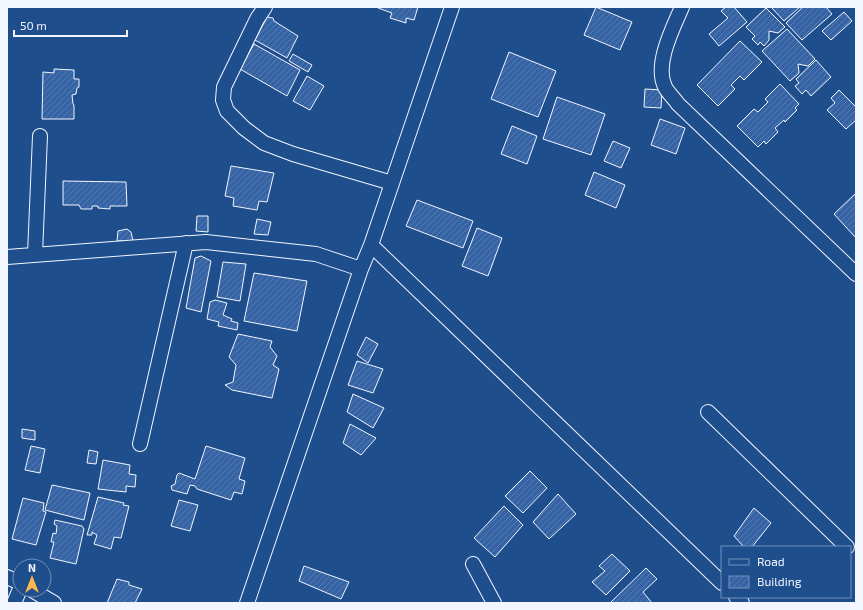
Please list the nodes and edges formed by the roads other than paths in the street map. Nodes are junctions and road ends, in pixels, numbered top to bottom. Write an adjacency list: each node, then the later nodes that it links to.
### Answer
1 (265, 7): 5 (street)
2 (452, 7): 5 (street)
3 (682, 7): 11 (street)
4 (40, 136): 8 (street)
5 (392, 183): 7 (street)
6 (186, 243): 8 (street); 10 (street); 13 (street)
7 (371, 245): 10 (street); 16 (street)
8 (35, 254): 9 (street)
9 (7, 257)
10 (361, 269): 17 (street)
11 (856, 274)
12 (708, 412): 14 (street)
13 (140, 444)
14 (846, 546)
15 (473, 564): 18 (street)
16 (721, 583)
17 (247, 603)
18 (494, 603)

